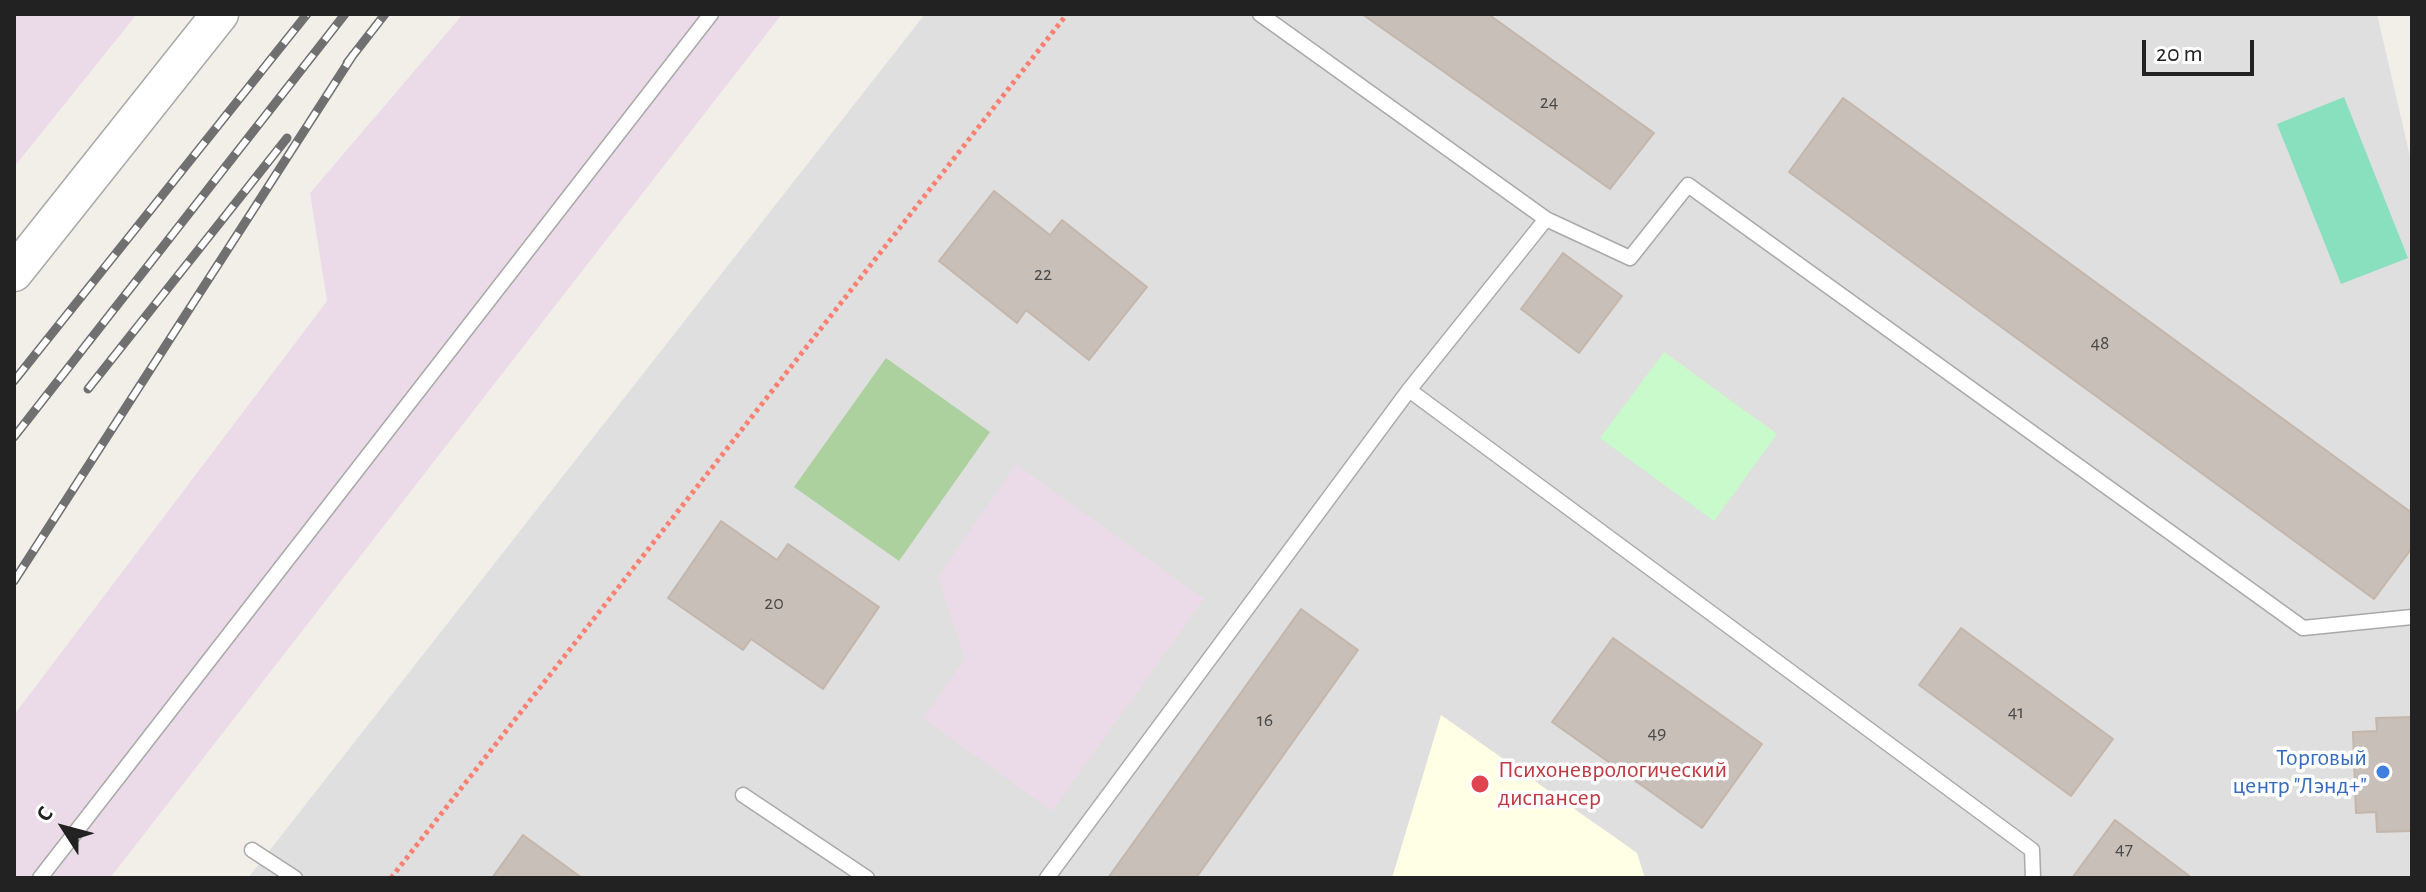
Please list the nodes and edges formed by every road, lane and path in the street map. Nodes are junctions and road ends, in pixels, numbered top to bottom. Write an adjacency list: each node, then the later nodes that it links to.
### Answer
1 (220, 14): 6 (street)
2 (711, 14): 11 (lane)
3 (1067, 14): 13 (path)
4 (1260, 14): 5 (lane)
5 (1546, 219): 7 (lane); 8 (lane)
6 (14, 273)
7 (1409, 390): 15 (lane); 16 (lane)
8 (2412, 617)
9 (743, 795): 14 (lane)
10 (252, 850): 12 (lane)
11 (40, 878)
12 (295, 878)
13 (391, 878)
14 (867, 878)
15 (1047, 878)
16 (2033, 878)

